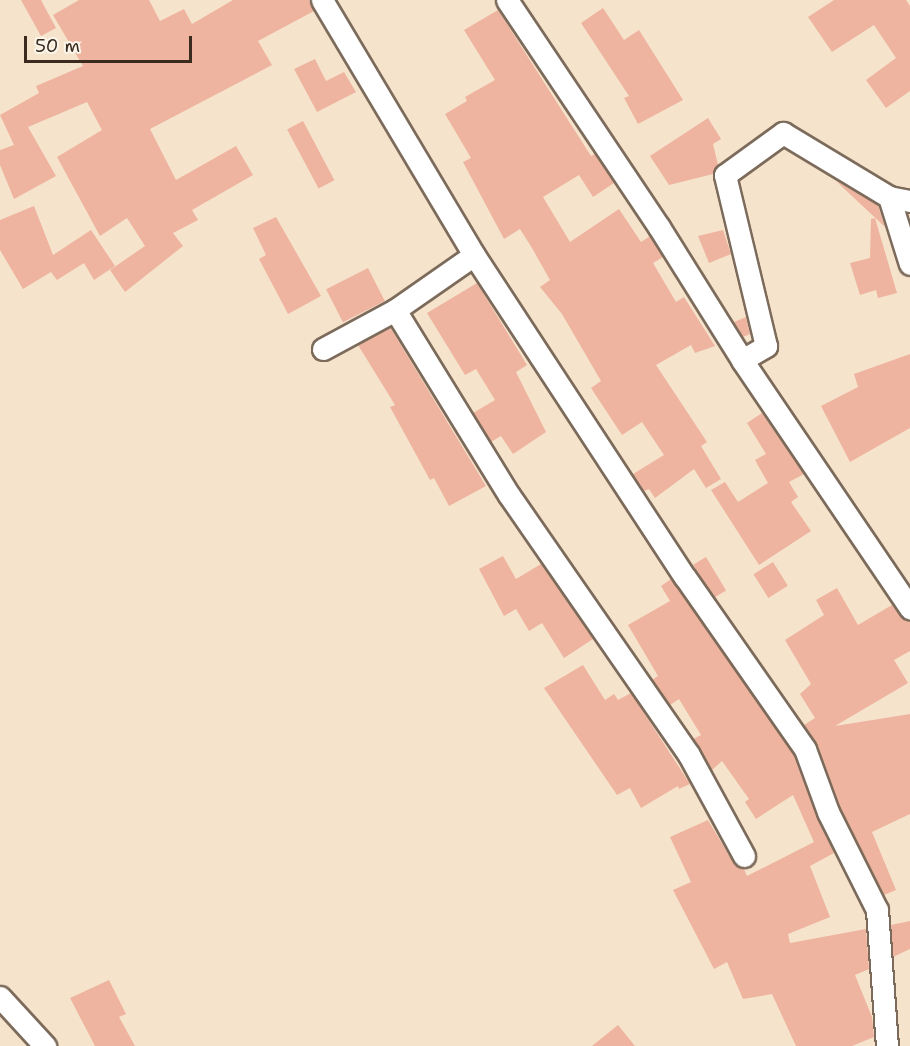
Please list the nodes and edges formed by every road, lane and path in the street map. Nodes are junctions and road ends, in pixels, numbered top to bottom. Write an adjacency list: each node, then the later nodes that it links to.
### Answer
1 (322, 0): 5 (street)
2 (507, 0): 9 (street)
3 (889, 196): 4 (street); 6 (street); 9 (street)
4 (910, 201)
5 (474, 255): 7 (street); 14 (street)
6 (910, 264)
7 (395, 310): 8 (street); 11 (street)
8 (323, 349)
9 (742, 360): 10 (street)
10 (910, 608)
11 (744, 856)
12 (0, 997): 13 (street)
13 (45, 1046)
14 (887, 1046)

